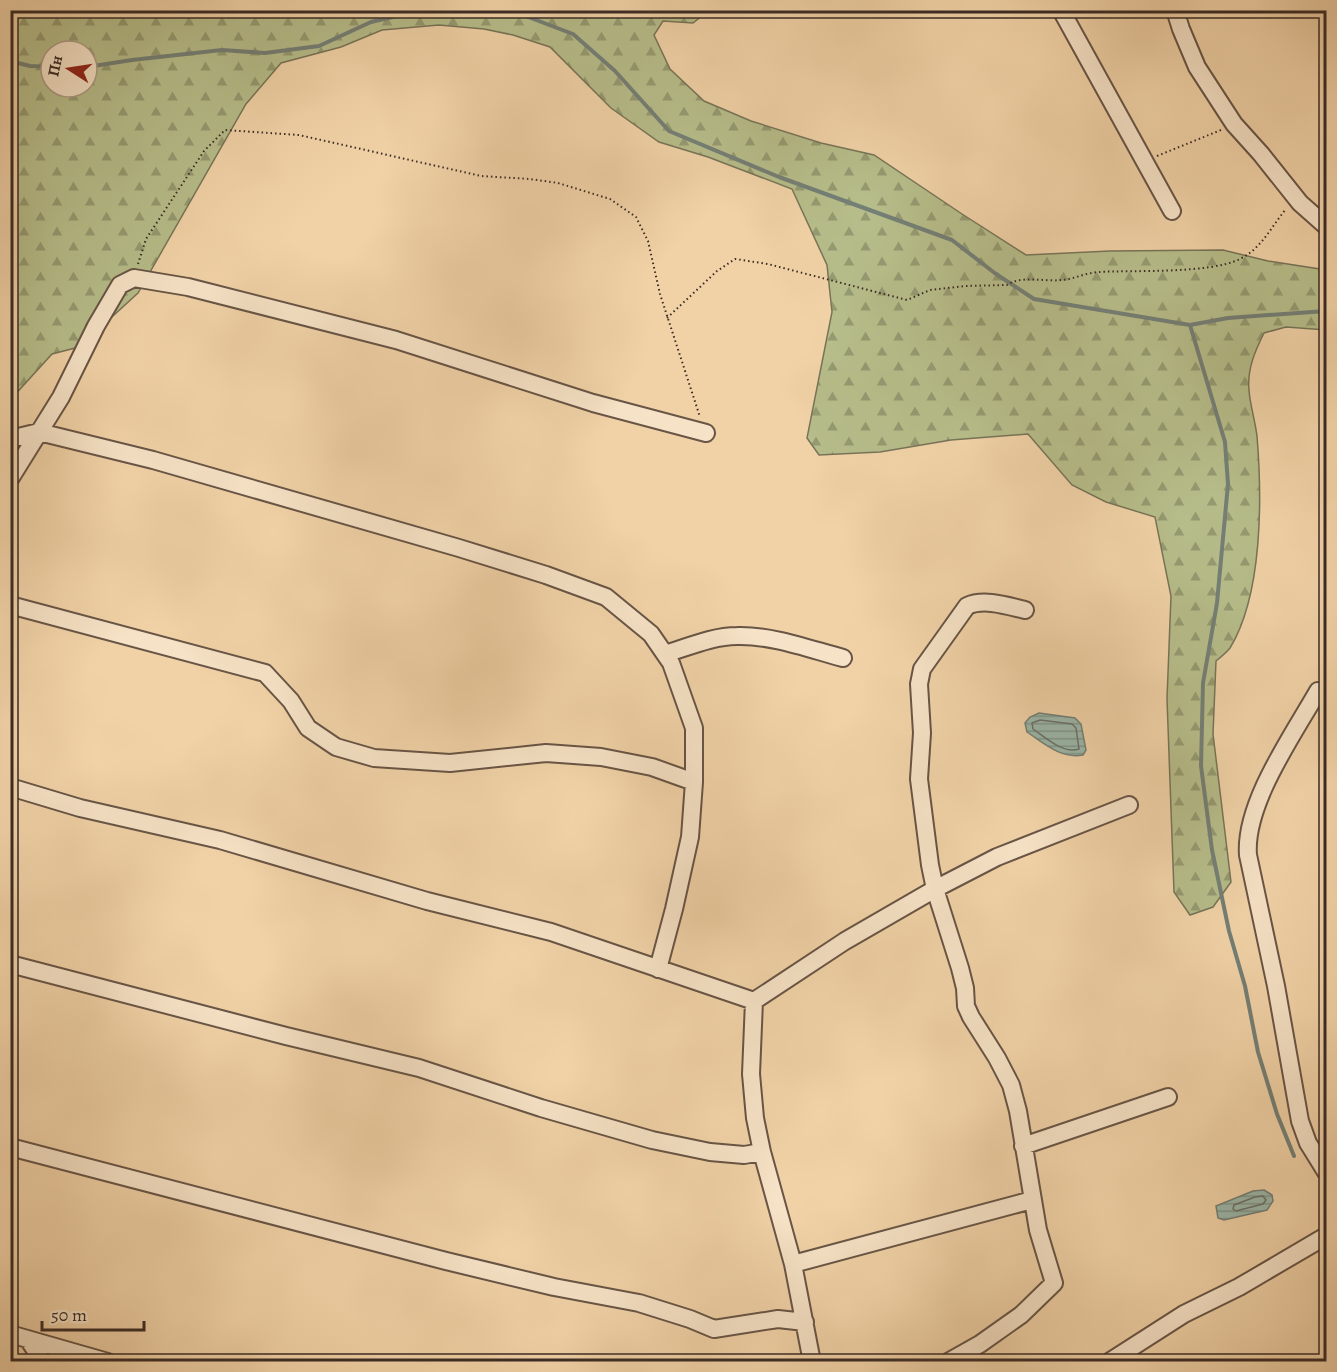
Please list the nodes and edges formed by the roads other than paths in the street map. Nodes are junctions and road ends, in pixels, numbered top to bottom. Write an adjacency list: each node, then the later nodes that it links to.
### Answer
1 (1061, 10): 3 (lane)
2 (1175, 10): 4 (lane)
3 (1172, 211)
4 (1326, 226)
5 (39, 432): 6 (lane); 7 (lane); 8 (lane); 11 (lane)
6 (706, 433)
7 (10, 439)
8 (10, 479)
9 (10, 605): 14 (lane)
10 (1025, 610): 17 (lane)
11 (665, 654): 12 (lane); 14 (lane)
12 (843, 658)
13 (1326, 693): 25 (lane)
14 (694, 782): 19 (lane)
15 (10, 787): 19 (lane)
16 (1129, 805): 17 (lane)
17 (935, 889): 20 (lane); 22 (lane)
18 (10, 964): 24 (lane)
19 (658, 969): 20 (lane)
20 (754, 1001): 24 (lane)
21 (1168, 1097): 22 (lane)
22 (1023, 1146): 26 (lane)
23 (10, 1147): 29 (lane)
24 (762, 1152): 28 (lane)
25 (1326, 1172)
26 (1032, 1200): 28 (lane); 35 (lane)
27 (1326, 1236): 36 (lane)
28 (793, 1264): 29 (lane)
29 (805, 1322): 34 (lane)
30 (10, 1334): 31 (lane)
31 (28, 1339): 32 (lane); 33 (lane)
32 (43, 1362)
33 (108, 1362)
34 (812, 1362)
35 (948, 1362)
36 (1109, 1362)

